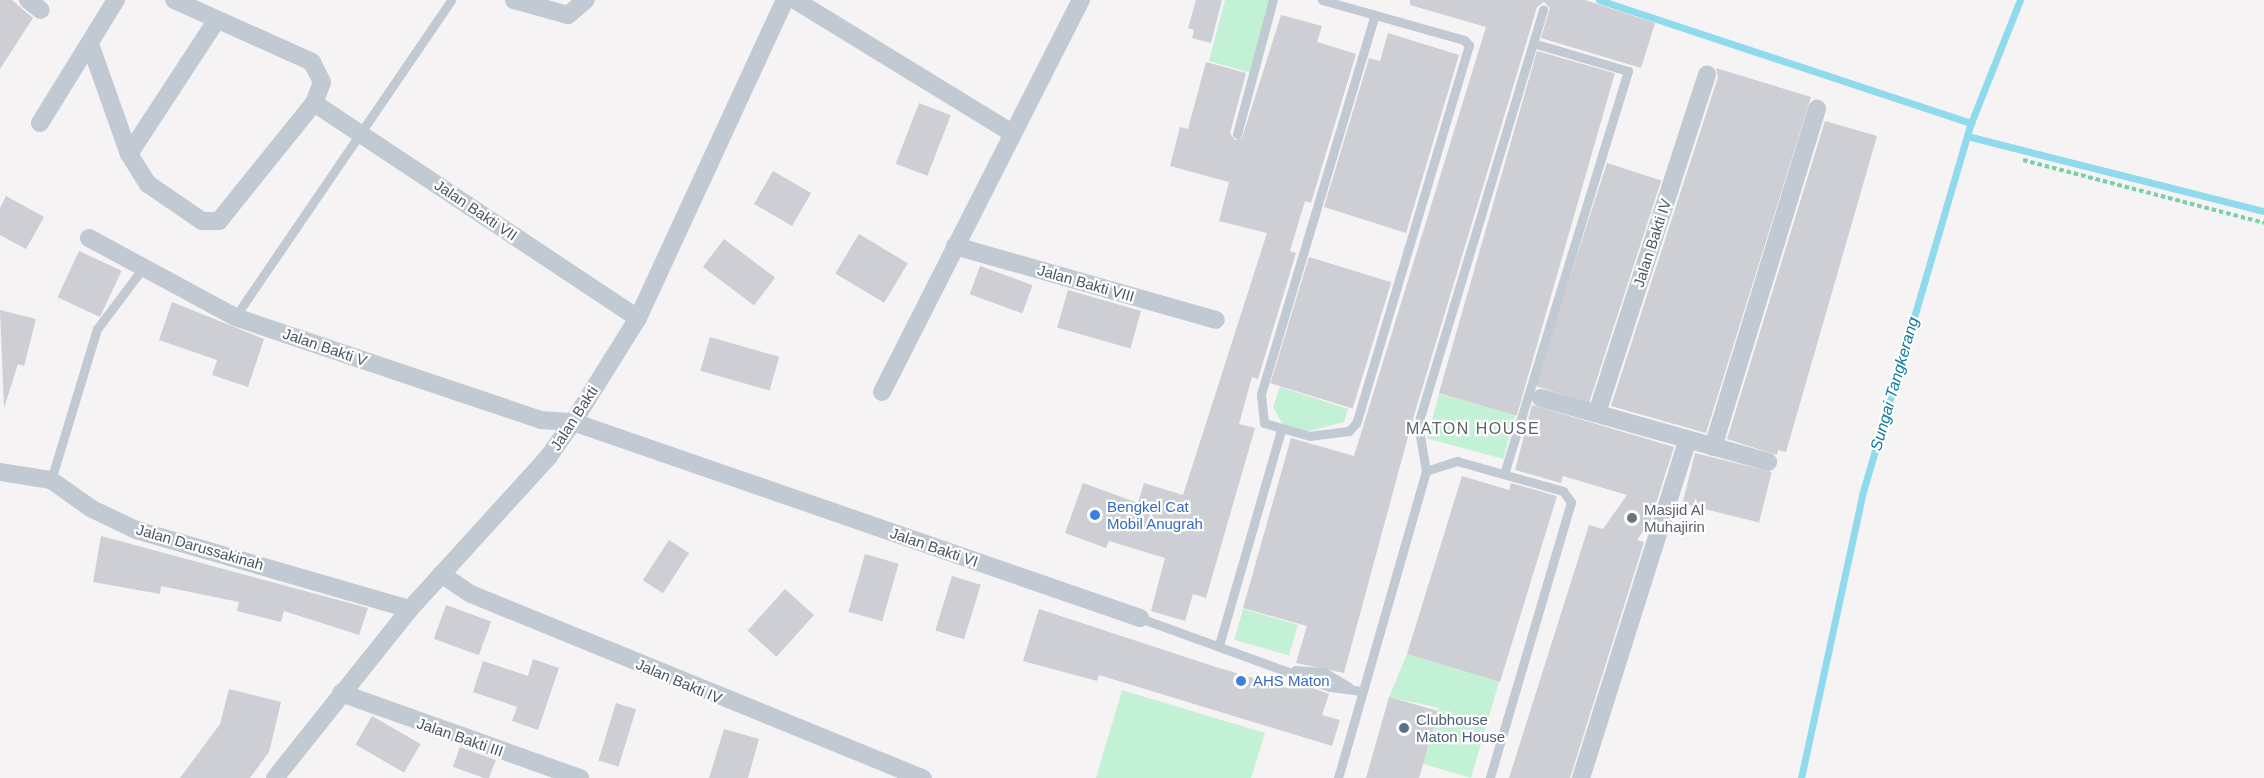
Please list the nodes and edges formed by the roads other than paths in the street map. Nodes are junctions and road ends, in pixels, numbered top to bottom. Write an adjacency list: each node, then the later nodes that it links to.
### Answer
1 (116, 0): 15 (street)
2 (174, 0): 13 (street)
3 (451, 0): 20 (lane)
4 (514, 0): 5 (street)
5 (586, 0)
6 (785, 0): 28 (street, Jalan Bakti)
7 (795, 0): 21 (street)
8 (1081, 0): 21 (street)
9 (1273, 0): 22 (lane)
10 (1322, 0): 12 (lane)
11 (1543, 9): 14 (lane)
12 (1375, 15): 34 (lane); 34 (lane)
13 (216, 21): 17 (street); 23 (street)
14 (1533, 43): 38 (lane); 40 (lane)
15 (90, 44): 19 (street); 23 (street)
16 (1707, 74): 32 (street, Jalan Bakti IV)
17 (314, 103): 20 (street, Jalan Bakti VII); 23 (street)
18 (1817, 109): 36 (street)
19 (40, 123)
20 (359, 133): 27 (lane); 28 (street, Jalan Bakti VII)
21 (1012, 134): 25 (street)
22 (1237, 134)
23 (129, 154)
24 (89, 238): 26 (street, Jalan Bakti V)
25 (955, 246): 29 (street, Jalan Bakti VIII); 30 (street)
26 (143, 268): 27 (street, Jalan Bakti V); 41 (lane)
27 (235, 317): 33 (street, Jalan Bakti V)
28 (638, 318): 33 (street, Jalan Bakti)
29 (1216, 320)
30 (882, 392)
31 (1541, 398): 32 (street)
32 (1597, 413): 35 (street)
33 (573, 422): 42 (street, Jalan Bakti); 44 (street, Jalan Bakti VI)
34 (1281, 430): 45 (lane)
35 (1688, 439): 36 (street); 53 (street)
36 (1713, 447): 37 (street)
37 (1768, 462)
38 (1426, 471): 40 (lane); 46 (lane)
39 (0, 472): 41 (street, Jalan Darussakinah)
40 (1504, 474): 52 (lane)
41 (51, 480): 43 (street, Jalan Darussakinah)
42 (441, 574): 43 (street, Jalan Bakti); 50 (street, Jalan Bakti IV)
43 (410, 609): 47 (street, Jalan Bakti)
44 (1140, 618): 45 (lane, Jalan Bakti VI)
45 (1219, 645): 46 (lane, Jalan Bakti VI)
46 (1364, 691): 51 (lane)
47 (341, 693): 48 (street, Jalan Bakti III); 49 (street, Jalan Bakti)
48 (577, 777)
49 (275, 778)
50 (923, 778)
51 (1338, 778)
52 (1490, 778)
53 (1581, 778)

